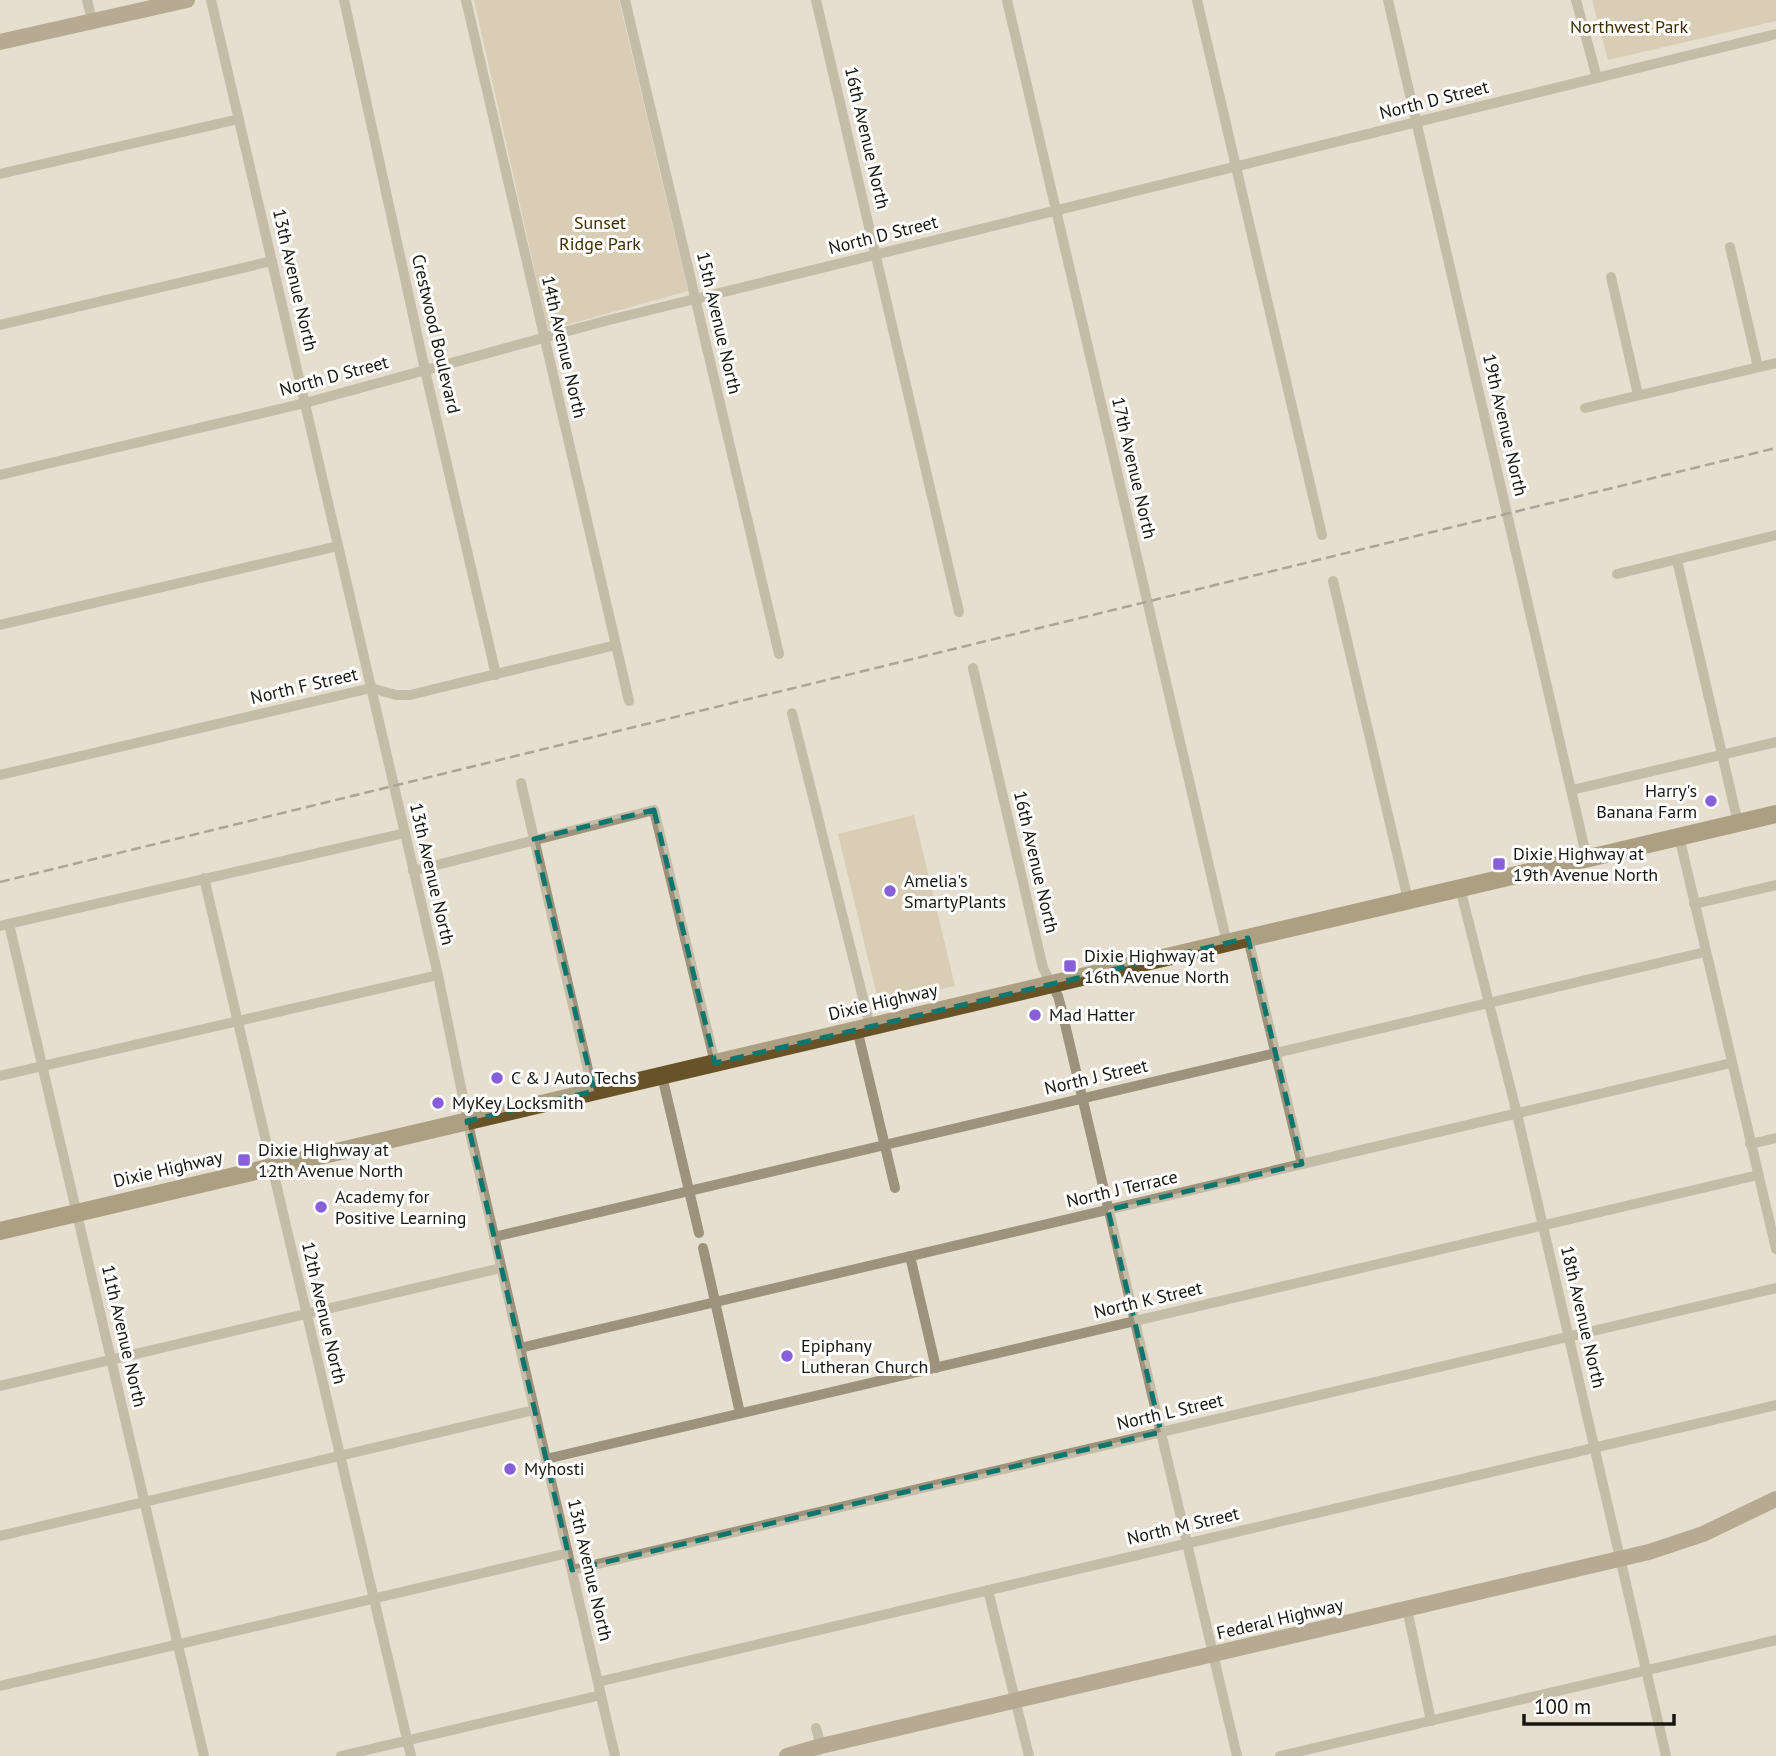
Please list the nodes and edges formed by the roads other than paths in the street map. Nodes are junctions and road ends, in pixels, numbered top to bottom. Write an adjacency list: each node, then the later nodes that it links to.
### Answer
1 (87, 0): 12 (street)
2 (187, 0): 12 (main road)
3 (212, 0): 16 (street, 13th Avenue North)
4 (344, 0): 30 (street, Crestwood Boulevard)
5 (466, 0): 27 (street, 14th Avenue North)
6 (625, 0): 25 (street, 15th Avenue North)
7 (817, 0): 22 (street, 16th Avenue North)
8 (1007, 0): 20 (street, 17th Avenue North)
9 (1197, 0): 18 (street)
10 (1388, 0): 17 (street, 19th Avenue North)
11 (1576, 0): 15 (street)
12 (92, 20): 14 (main road)
13 (1776, 34): 15 (street, North D Street)
14 (0, 42)
15 (1597, 78): 17 (street, North D Street)
16 (239, 118): 19 (street); 23 (street, 13th Avenue North)
17 (1416, 122): 18 (street, North D Street); 54 (street, 19th Avenue North)
18 (1236, 166): 20 (street, North D Street); 35 (street)
19 (0, 174)
20 (1056, 211): 22 (street, North D Street); 69 (street, 17th Avenue North)
21 (1730, 247): 29 (street)
22 (876, 255): 25 (street, North D Street); 41 (street, 16th Avenue North)
23 (272, 261): 26 (street); 32 (street, 13th Avenue North)
24 (1611, 277): 31 (street)
25 (696, 299): 27 (street, North D Street); 44 (street, 15th Avenue North)
26 (0, 325)
27 (544, 336): 30 (street, North D Street); 43 (street, 14th Avenue North)
28 (1776, 363): 29 (street)
29 (1758, 367): 31 (street)
30 (425, 370): 32 (street, North D Street); 46 (street, Crestwood Boulevard)
31 (1638, 395): 33 (street)
32 (305, 403): 34 (street, North D Street); 37 (street, 13th Avenue North)
33 (1585, 408)
34 (0, 475)
35 (1322, 535)
36 (1776, 535): 38 (street)
37 (338, 546): 42 (street); 47 (street, 13th Avenue North)
38 (1677, 559): 39 (street); 51 (street)
39 (1617, 574)
40 (1333, 581): 65 (street)
41 (959, 612)
42 (0, 625)
43 (616, 645): 46 (street, North F Street); 48 (street, 14th Avenue North)
44 (779, 654)
45 (972, 668): 72 (street, 16th Avenue North)
46 (496, 674): 47 (street, North F Street)
47 (371, 688): 52 (street, North F Street); 57 (street, 13th Avenue North)
48 (629, 701)
49 (792, 713): 75 (street)
50 (1776, 742): 51 (street)
51 (1722, 755): 54 (street); 56 (street)
52 (0, 775)
53 (521, 783): 59 (street)
54 (1572, 790): 60 (street, 19th Avenue North)
55 (1776, 814): 56 (main road, Dixie Highway)
56 (1738, 823): 58 (main road, Dixie Highway)
57 (405, 833): 61 (street, 13th Avenue North); 62 (street)
58 (1679, 836): 60 (main road, Dixie Highway); 66 (street)
59 (534, 839): 61 (street); 77 (street); 82 (street)
60 (1587, 859): 64 (main road, Dixie Highway)
61 (413, 870): 71 (street, 13th Avenue North)
62 (204, 878): 67 (street); 74 (street, 12th Avenue North)
63 (1776, 885): 66 (street)
64 (1460, 888): 65 (main road, Dixie Highway); 73 (street, 18th Avenue North)
65 (1408, 900): 68 (main road, Dixie Highway)
66 (1694, 904): 70 (street)
67 (4, 925): 79 (street, 11th Avenue North)
68 (1248, 938): 69 (main road, Dixie Highway); 76 (street)
69 (1227, 943): 72 (main road, Dixie Highway)
70 (1705, 952): 73 (street, North J Street); 78 (street)
71 (438, 975): 74 (street); 85 (street, 13th Avenue North)
72 (1052, 984): 75 (main road, Dixie Highway); 83 (street, 16th Avenue North)
73 (1488, 1003): 76 (street, North J Street); 84 (street, 18th Avenue North)
74 (238, 1020): 79 (street); 90 (street, 12th Avenue North)
75 (863, 1028): 77 (main road, Dixie Highway); 88 (street)
76 (1276, 1053): 83 (street, North J Street); 89 (street)
77 (715, 1063): 81 (main road, Dixie Highway)
78 (1731, 1063): 84 (street, North J Terrace); 87 (street)
79 (42, 1066): 80 (street); 95 (street, 11th Avenue North)
80 (0, 1076)
81 (662, 1076): 82 (main road, Dixie Highway); 93 (street)
82 (593, 1091): 85 (main road, Dixie Highway)
83 (1083, 1098): 88 (street, North J Street); 94 (street, 16th Avenue North)
84 (1517, 1114): 89 (street, North J Terrace); 96 (street, 18th Avenue North)
85 (467, 1121): 90 (main road, Dixie Highway); 99 (street, 13th Avenue North)
86 (1776, 1138): 87 (street)
87 (1750, 1144): 91 (street)
88 (884, 1145): 92 (street); 93 (street, North J Street)
89 (1302, 1164): 94 (street, North J Terrace)
90 (272, 1166): 95 (main road, Dixie Highway); 106 (street, 12th Avenue North)
91 (1758, 1175): 96 (street, North K Street); 101 (street)
92 (895, 1188)
93 (689, 1191): 98 (street); 99 (street, North J Street)
94 (1108, 1210): 102 (street, North J Terrace); 107 (street, 16th Avenue North)
95 (78, 1212): 97 (main road, Dixie Highway); 110 (street, 11th Avenue North)
96 (1543, 1225): 107 (street, North K Street); 108 (street, 18th Avenue North)
97 (0, 1231)
98 (699, 1233)
99 (494, 1237): 103 (street, 13th Avenue North)
100 (703, 1248): 105 (street)
101 (1776, 1249)
102 (910, 1256): 105 (street, North J Terrace); 111 (street)
103 (501, 1268): 106 (street); 109 (street, 13th Avenue North)
104 (1776, 1288): 108 (street, North L Street)
105 (715, 1302): 109 (street, North J Terrace); 115 (street)
106 (307, 1314): 110 (street); 118 (street, 12th Avenue North)
107 (1134, 1321): 111 (street, North K Street); 116 (street, 16th Avenue North)
108 (1569, 1336): 116 (street, North L Street); 117 (street, 18th Avenue North)
109 (520, 1348): 114 (street, 13th Avenue North)
110 (111, 1359): 112 (street); 121 (street, 11th Avenue North)
111 (936, 1368): 115 (street, North K Street)
112 (0, 1385)
113 (1776, 1405): 117 (street, North M Street)
114 (534, 1410): 118 (street); 119 (street, 13th Avenue North)
115 (740, 1413): 119 (street, North K Street)
116 (1160, 1432): 123 (street, 16th Avenue North); 126 (street, North L Street)
117 (1595, 1448): 123 (street, North M Street); 125 (street, 18th Avenue North)
118 (340, 1456): 121 (street); 128 (street, 12th Avenue North)
119 (546, 1459): 124 (street, 13th Avenue North)
120 (1776, 1499): 125 (main road, Federal Highway)
121 (144, 1502): 122 (street); 131 (street, 11th Avenue North)
122 (0, 1536)
123 (1186, 1544): 127 (street, North M Street); 132 (street, 16th Avenue North)
124 (568, 1553): 126 (street, 13th Avenue North); 128 (street)
125 (1620, 1559): 129 (main road, Federal Highway); 133 (street, 18th Avenue North)
126 (572, 1570): 134 (street, 13th Avenue North)
127 (988, 1590): 134 (street, North M Street); 137 (street)
128 (374, 1598): 131 (street); 140 (street, 12th Avenue North)
129 (1408, 1609): 132 (main road, Federal Highway); 138 (street)
130 (1776, 1640): 133 (street)
131 (178, 1644): 135 (street); 142 (street, 11th Avenue North)
132 (1212, 1654): 137 (main road, Federal Highway); 148 (street, 16th Avenue North)
133 (1646, 1670): 138 (street); 150 (street, 18th Avenue North)
134 (598, 1682): 136 (street, 13th Avenue North)
135 (0, 1686)
136 (601, 1695): 140 (street); 145 (street, 13th Avenue North)
137 (1016, 1701): 141 (main road, Federal Highway); 147 (street)
138 (1431, 1721): 149 (street)
139 (816, 1728): 141 (street)
140 (407, 1741): 143 (street); 144 (street, 12th Avenue North)
141 (821, 1746): 146 (main road, Federal Highway)
142 (204, 1756)
143 (341, 1756)
144 (411, 1756)
145 (615, 1756)
146 (787, 1756)
147 (1029, 1756)
148 (1237, 1756)
149 (1280, 1756)
150 (1666, 1756)

